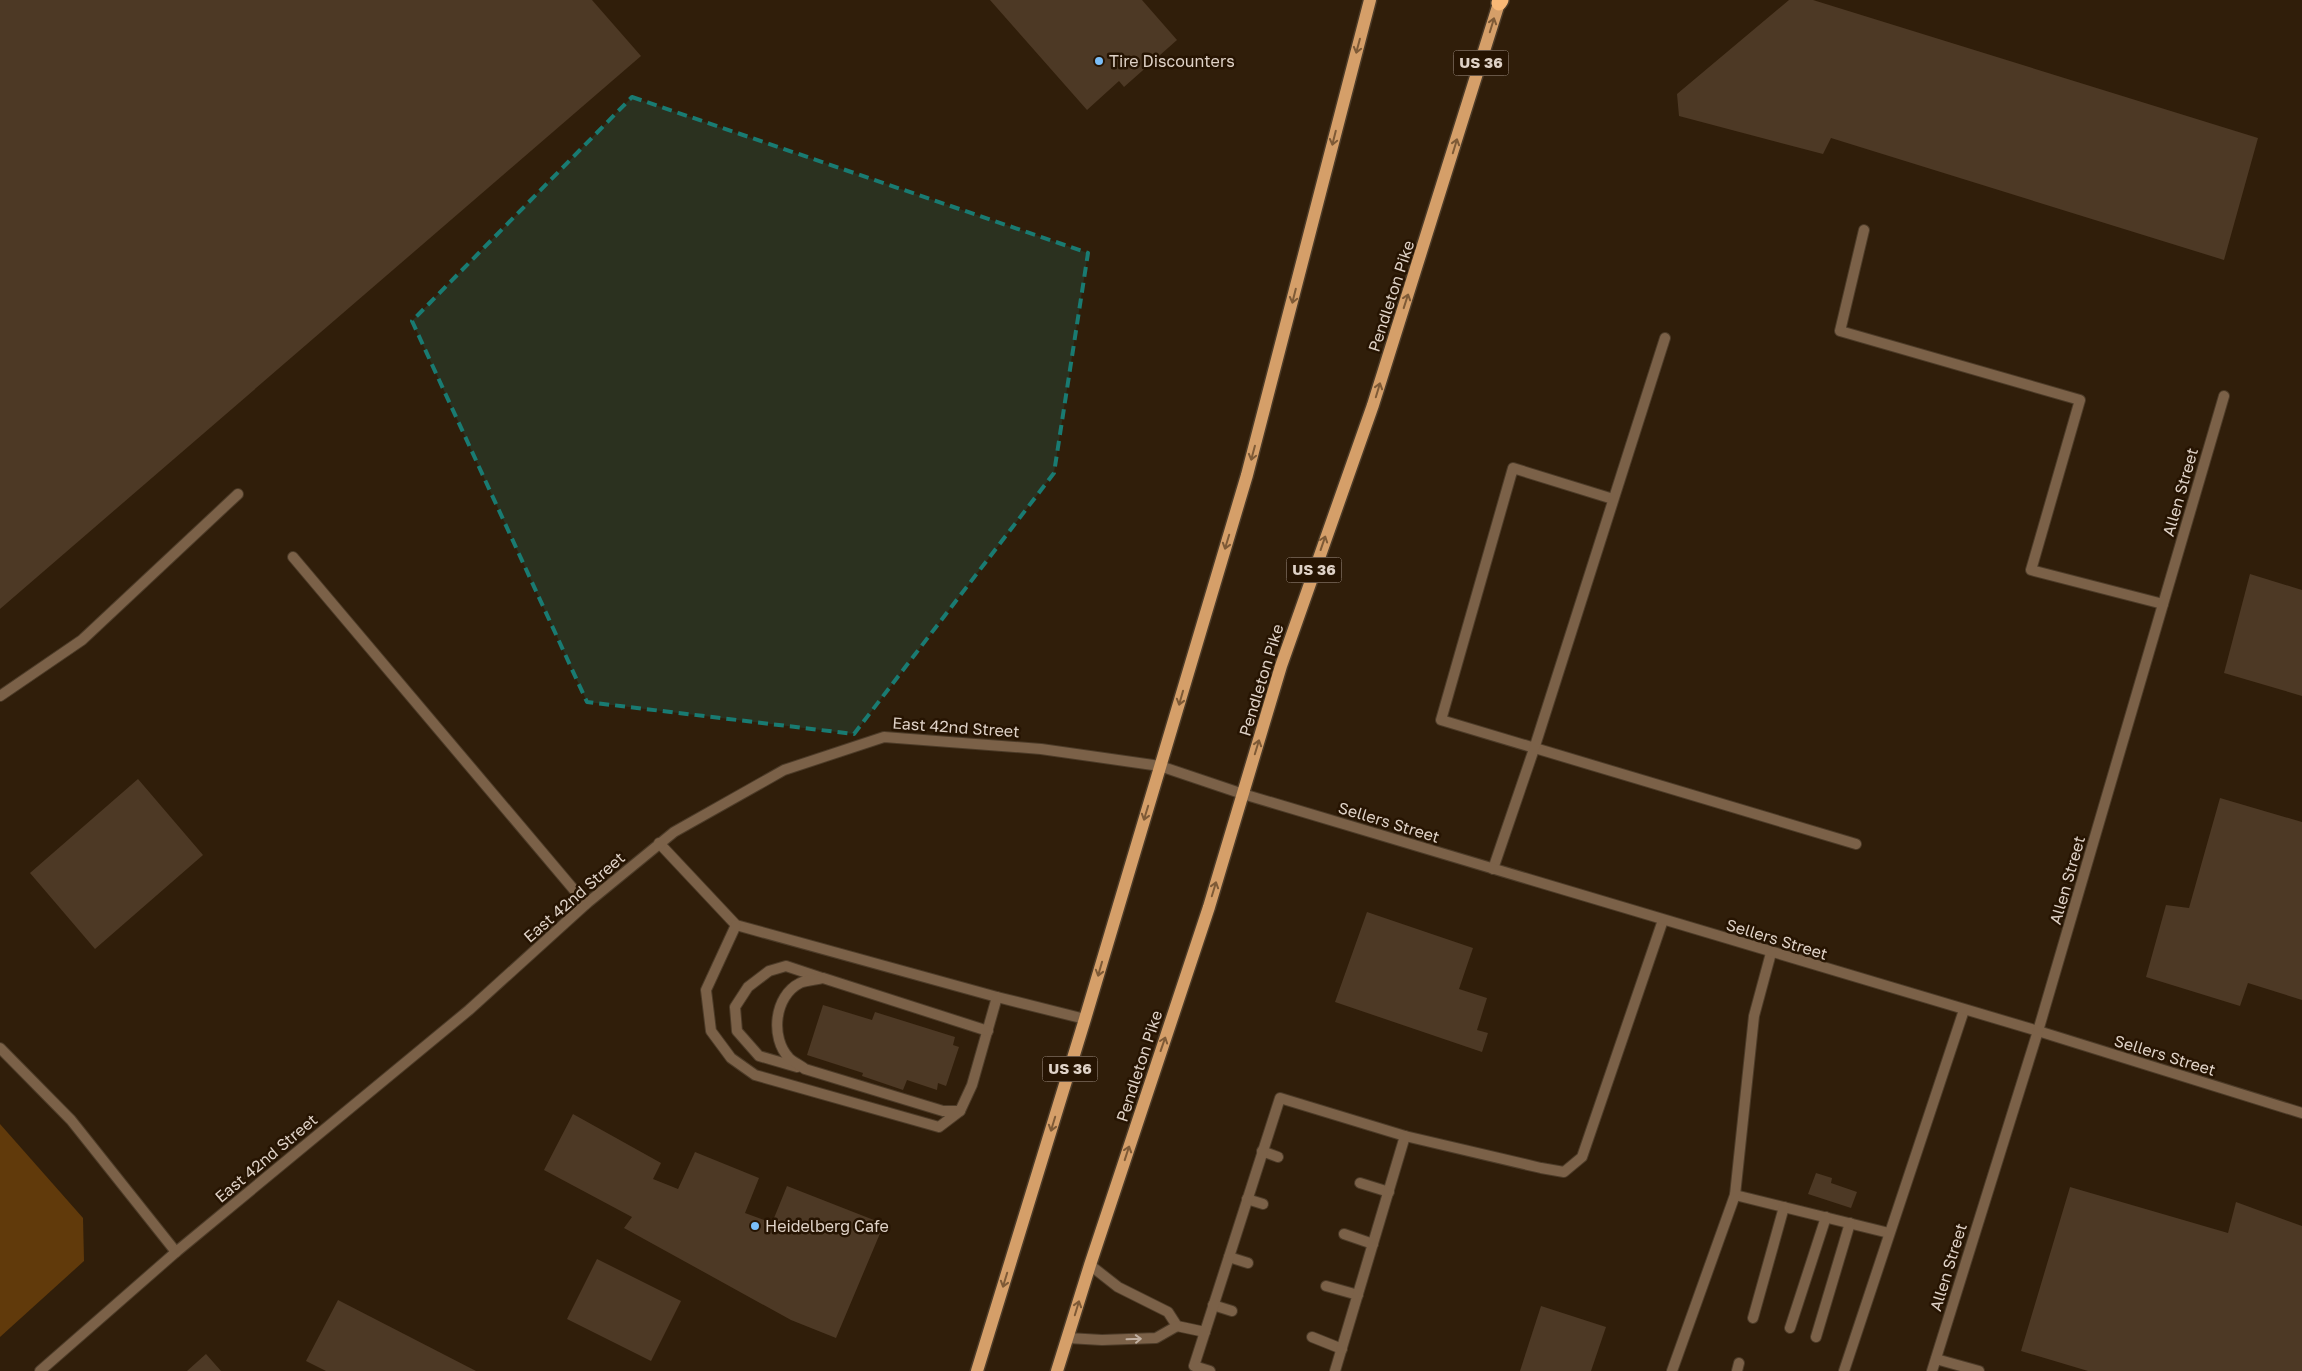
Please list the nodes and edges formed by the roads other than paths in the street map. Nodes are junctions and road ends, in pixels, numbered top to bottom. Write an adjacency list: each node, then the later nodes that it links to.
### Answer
1 (1370, 0): 12 (main road, US 36, one-way to 12)
2 (1500, 1): 13 (main road, Pendleton Pike / US 36, one-way to 2)
3 (1864, 230): 9 (street)
4 (1665, 338): 7 (street)
5 (2224, 396): 9 (street, Allen Street)
6 (238, 494): 10 (street)
7 (1613, 499): 11 (street); 11 (street)
8 (293, 557): 17 (street)
9 (2163, 604): 26 (street, Allen Street)
10 (0, 696)
11 (1534, 749): 15 (street); 16 (street)
12 (1160, 766): 13 (street, East 42nd Street); 14 (street, East 42nd Street); 24 (main road, US 36, one-way to 24)
13 (1243, 794): 16 (street, Sellers Street); 48 (main road, Pendleton Pike / US 36, one-way to 13)
14 (660, 843): 17 (street, East 42nd Street); 19 (street)
15 (1856, 844)
16 (1493, 869): 18 (street, Sellers Street)
17 (586, 904): 45 (street, East 42nd Street)
18 (1662, 920): 20 (street, Sellers Street); 31 (street)
19 (736, 925): 22 (street); 29 (street)
20 (1771, 953): 23 (street, Sellers Street); 36 (street)
21 (823, 978): 25 (street); 28 (street); 28 (street)
22 (997, 997): 24 (street); 25 (street)
23 (1964, 1010): 26 (street, Sellers Street); 42 (street)
24 (1085, 1019): 63 (main road, US 36, one-way to 63)
25 (988, 1031): 29 (street)
26 (2038, 1031): 30 (street, Sellers Street); 61 (street, Allen Street)
27 (0, 1048): 45 (street)
28 (805, 1069): 29 (street)
29 (960, 1111)
30 (2302, 1112)
31 (1405, 1136): 32 (street); 35 (street)
32 (1262, 1152): 33 (street); 37 (street)
33 (1278, 1157)
34 (1360, 1183): 35 (street)
35 (1388, 1192): 44 (street)
36 (1735, 1195): 39 (street); 67 (street)
37 (1248, 1199): 38 (street); 46 (street)
38 (1263, 1204)
39 (1784, 1207): 40 (street); 53 (street)
40 (1826, 1217): 41 (street); 55 (street)
41 (1850, 1223): 42 (street); 58 (street)
42 (1889, 1233): 68 (street)
43 (1344, 1234): 44 (street)
44 (1373, 1244): 50 (street)
45 (176, 1252): 62 (street, East 42nd Street)
46 (1229, 1257): 47 (street); 51 (street)
47 (1248, 1263)
48 (1090, 1265): 54 (street); 59 (main road, Pendleton Pike / US 36, one-way to 48)
49 (1326, 1286): 50 (street)
50 (1358, 1295): 60 (street)
51 (1213, 1304): 52 (street); 56 (street)
52 (1232, 1311)
53 (1753, 1318)
54 (1177, 1326): 56 (street); 59 (street, one-way to 54)
55 (1790, 1328)
56 (1205, 1332): 65 (street)
57 (1312, 1337): 60 (street)
58 (1816, 1337)
59 (1068, 1338): 64 (main road, Pendleton Pike / US 36)
60 (1342, 1349): 66 (street)
61 (1936, 1359): 69 (street, Allen Street); 70 (street)
62 (40, 1371)
63 (977, 1371)
64 (1057, 1371)
65 (1210, 1371)
66 (1335, 1371)
67 (1672, 1371)
68 (1844, 1371)
69 (1932, 1371)
70 (1979, 1371)

